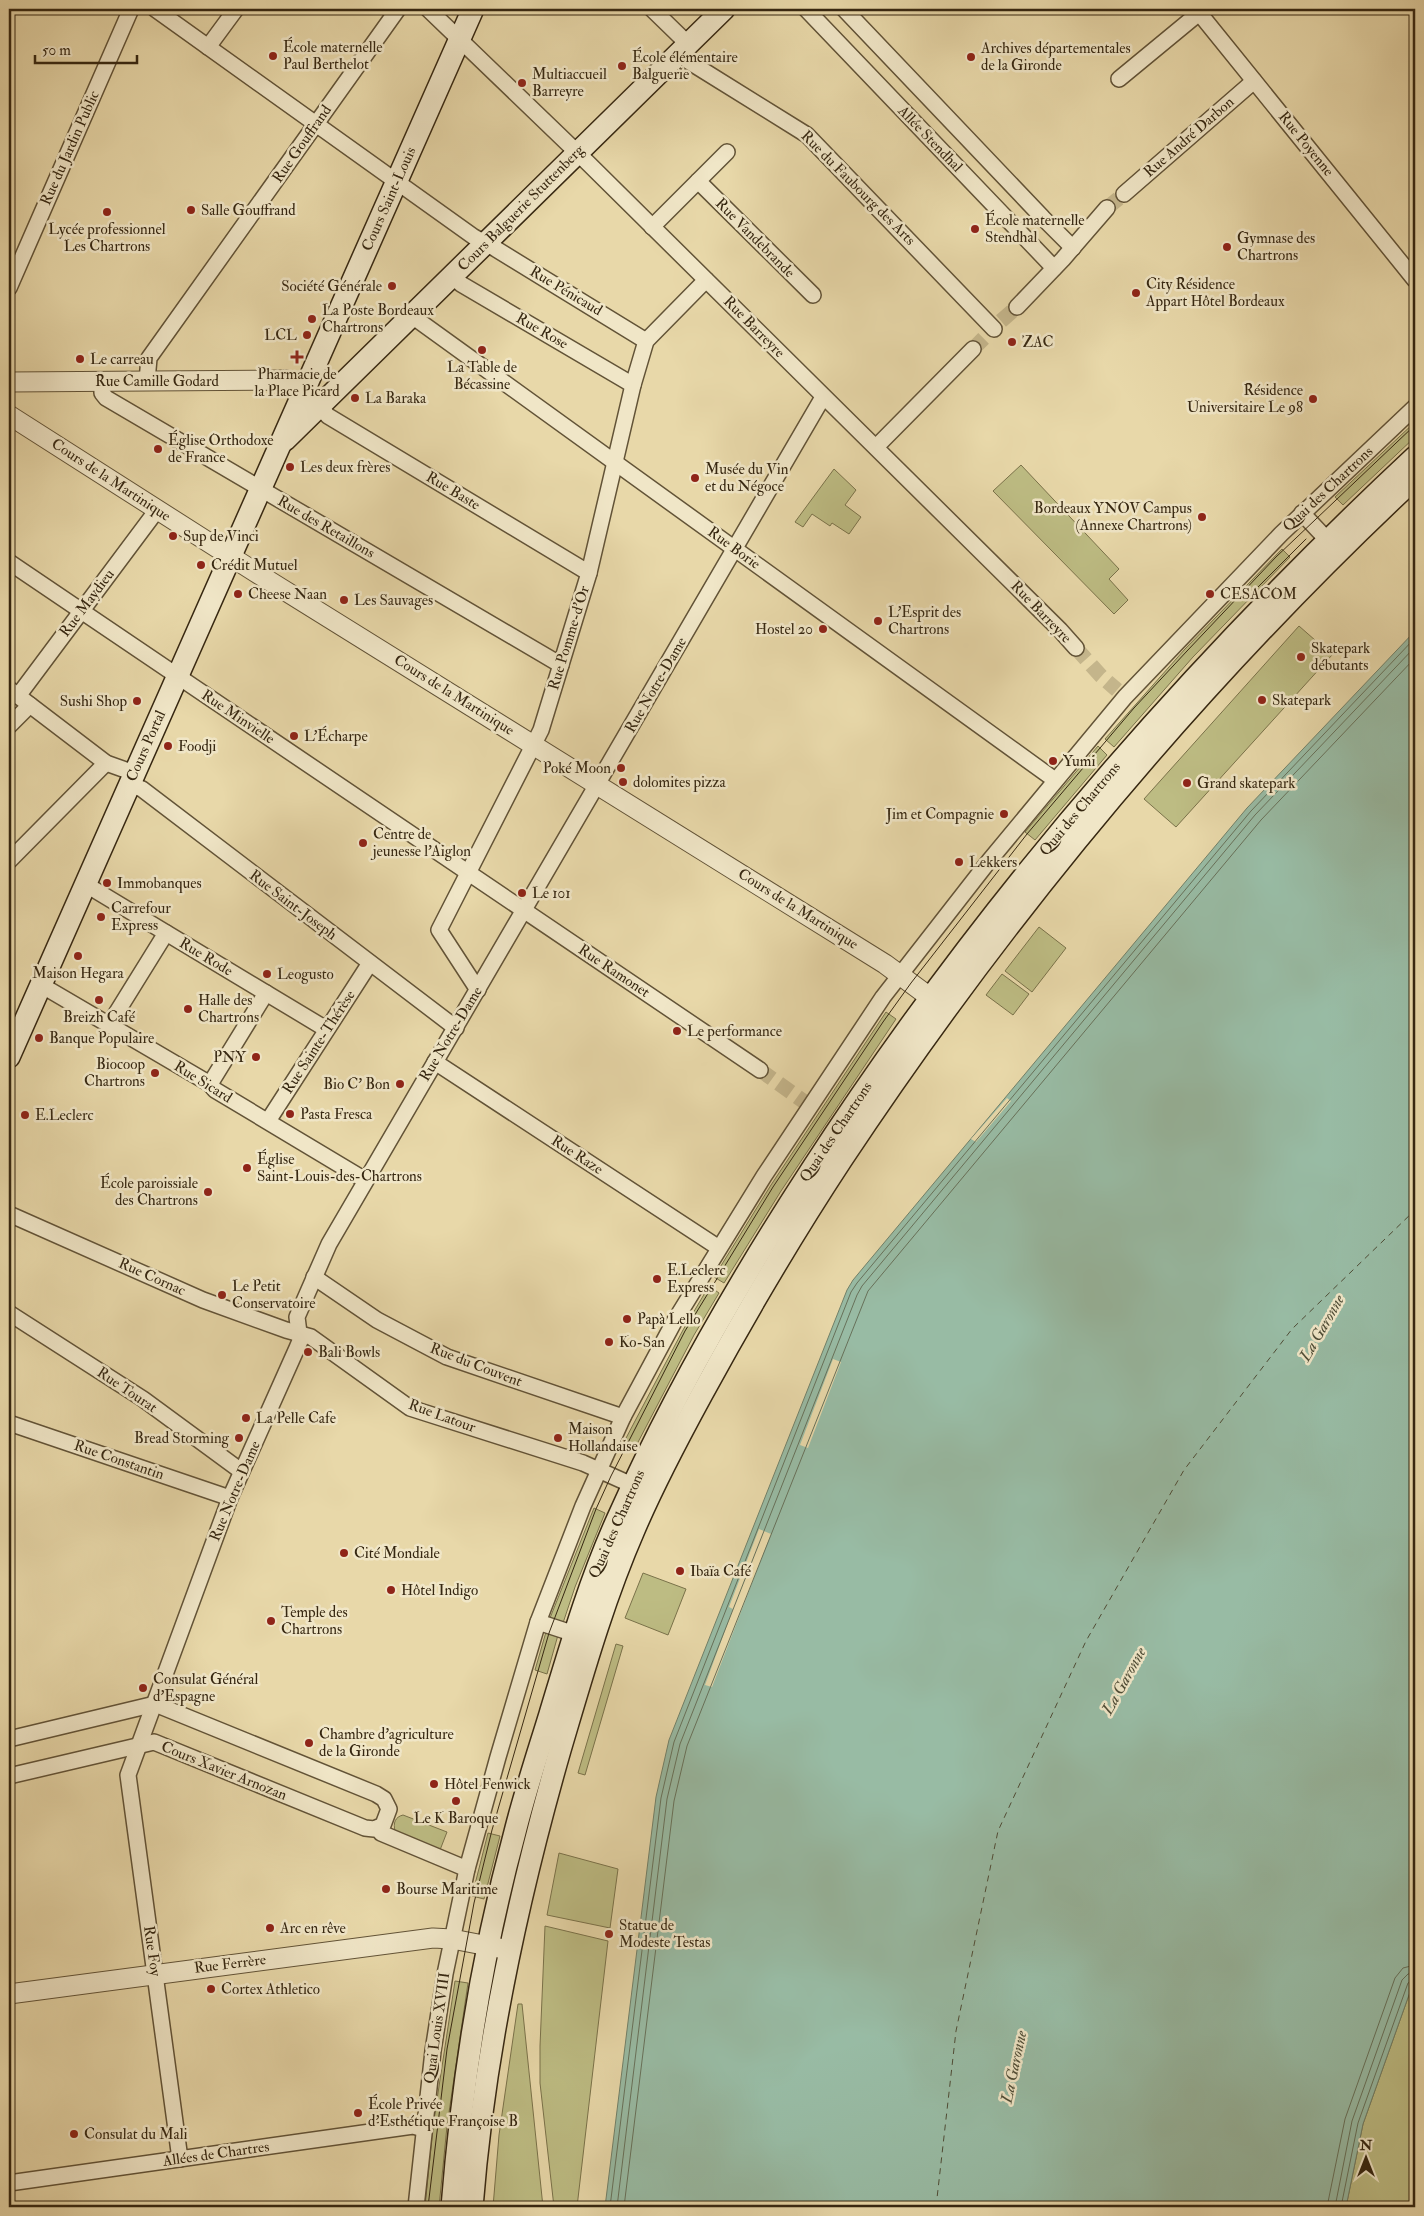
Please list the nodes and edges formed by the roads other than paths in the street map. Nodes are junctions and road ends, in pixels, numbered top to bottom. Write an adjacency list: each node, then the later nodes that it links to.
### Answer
1 (131, 9): 31 (street, Rue du Jardin Public)
2 (155, 9): 13 (street, Rue Pénicaud)
3 (236, 9): 13 (street)
4 (398, 9): 17 (street, Rue Gouffrand)
5 (428, 9): 12 (street, Rue Barreyre)
6 (473, 9): 12 (main road, Cours Saint-Louis)
7 (652, 9): 14 (street, Rue du Faubourg des Arts)
8 (724, 9): 14 (main road, Cours Balguerie Stuttenberg)
9 (806, 9): 27 (street, Allée Stendhal)
10 (844, 9): 26 (street, Allée Stendhal)
11 (1197, 11): 15 (street); 16 (street, Rue Poyenne)
12 (459, 39): 19 (street, Rue Barreyre); 20 (main road, Cours Saint-Louis)
13 (208, 47): 17 (street, Rue Pénicaud)
14 (684, 48): 19 (main road, Cours Balguerie Stuttenberg); 35 (street, Rue du Faubourg des Arts)
15 (1119, 79)
16 (1254, 81): 22 (street, Rue André Darbon); 30 (street, Rue Poyenne)
17 (316, 124): 20 (street, Rue Pénicaud); 39 (street, Rue Gouffrand)
18 (727, 152): 21 (street)
19 (577, 153): 24 (street, Rue Barreyre); 25 (main road, Cours Balguerie Stuttenberg)
20 (396, 182): 25 (street, Rue Pénicaud); 42 (main road, Cours Saint-Louis)
21 (698, 182): 24 (street); 32 (street, Rue Vandebrande)
22 (1124, 194)
23 (1107, 208): 26 (street)
24 (652, 227): 29 (street, Rue Barreyre)
25 (486, 243): 28 (main road, Cours Balguerie Stuttenberg); 36 (street, Rue Pénicaud)
26 (1073, 248): 27 (street)
27 (1054, 268): 33 (street)
28 (452, 276): 34 (main road, Cours Balguerie Stuttenberg); 41 (street, Rue Rose)
29 (706, 280): 36 (street, Rue Pomme-d'Or); 43 (street, Rue Barreyre)
30 (1415, 280)
31 (10, 282)
32 (813, 295)
33 (1017, 307)
34 (412, 316): 44 (main road, Cours Balguerie Stuttenberg); 50 (street, Rue Borie)
35 (994, 328)
36 (646, 341): 41 (street, Rue Pomme-d'Or)
37 (973, 349): 48 (street)
38 (102, 381): 39 (street, Rue Camille Godard); 40 (street, Rue Camille Godard); 52 (street, Rue des Retaillons)
39 (147, 381): 42 (street, Rue Camille Godard)
40 (9, 382)
41 (633, 385): 50 (street, Rue Pomme-d'Or)
42 (304, 388): 44 (street); 47 (main road, Cours Portal)
43 (823, 397): 48 (street, Rue Barreyre); 56 (street, Rue Notre-Dame)
44 (320, 407): 47 (main road, Cours Portal); 59 (street, Rue Baste)
45 (1415, 407): 54 (street, Quai des Chartrons)
46 (9, 414): 53 (street, Cours de la Martinique)
47 (279, 445): 52 (main road, Cours Portal)
48 (876, 447): 61 (street, Rue Barreyre)
49 (1415, 457): 55 (main road, Quai des Chartrons)
50 (615, 462): 56 (street, Rue Borie); 59 (street, Rue Pomme-d'Or)
51 (1415, 478): 55 (main road, Quai des Chartrons)
52 (260, 489): 57 (main road, Cours Portal); 62 (street, Rue des Retaillons)
53 (157, 510): 57 (street, Cours de la Martinique); 60 (street, Rue Maydieu)
54 (1302, 513): 55 (street); 70 (street, Quai des Chartrons)
55 (1333, 546): 82 (main road, Quai des Chartrons)
56 (735, 549): 70 (street, Rue Borie); 71 (street, Rue Notre-Dame)
57 (230, 556): 63 (main road, Cours Portal); 67 (street, Cours de la Martinique)
58 (9, 562): 60 (street, Rue Minvielle)
59 (589, 573): 62 (street, Rue Pomme-d'Or)
60 (82, 611): 63 (street, Rue Minvielle); 64 (street, Rue Maydieu)
61 (1076, 648)
62 (561, 665): 67 (street, Rue Pomme-d'Or)
63 (177, 675): 69 (main road, Cours Portal); 73 (street, Rue Minvielle)
64 (13, 692): 65 (street, Rue Saint-Joseph)
65 (30, 705): 66 (street); 68 (street, Rue Saint-Joseph)
66 (9, 726)
67 (534, 745): 71 (street, Cours de la Martinique); 73 (street, Rue Pomme-d'Or)
68 (106, 763): 69 (street, Rue Saint-Joseph); 72 (street)
69 (132, 778): 74 (main road, Cours Portal); 77 (street, Rue Saint-Joseph)
70 (1055, 780): 78 (street, Quai des Chartrons)
71 (597, 786): 75 (street, Rue Notre-Dame); 78 (street, Cours de la Martinique)
72 (9, 861)
73 (468, 873): 75 (street, Rue Ramonet); 80 (street, Rue Pomme-d'Or)
74 (85, 884): 76 (street, Rue Rode); 79 (main road, Cours Portal)
75 (524, 911): 80 (street, Rue Notre-Dame); 88 (street, Rue Ramonet)
76 (166, 933): 81 (street, Rue Rode); 83 (street)
77 (370, 963): 84 (street, Rue Saint-Joseph); 85 (street, Rue Sainte-Thérèse)
78 (900, 975): 82 (street, Cours de la Martinique); 93 (street, Quai des Chartrons)
79 (41, 985): 83 (street, Rue Sicard); 86 (main road, Cours Portal)
80 (478, 990): 84 (street, Rue Notre-Dame)
81 (266, 993): 85 (street, Rue Rode); 89 (street)
82 (938, 1003): 101 (main road, Quai des Chartrons)
83 (109, 1025): 89 (street, Rue Sicard)
84 (456, 1028): 87 (street, Rue Notre-Dame)
85 (326, 1029): 90 (street, Rue Sainte-Thérèse)
86 (10, 1050)
87 (435, 1062): 91 (street, Rue Notre-Dame); 93 (street, Rue Raze)
88 (760, 1070)
89 (210, 1084): 90 (street, Rue Sicard)
90 (268, 1122): 91 (street, Rue Sicard)
91 (365, 1180): 94 (street, Rue Notre-Dame)
92 (9, 1214): 96 (street, Rue Cornac)
93 (719, 1248): 97 (street, Quai des Chartrons)
94 (314, 1276): 96 (street, Rue Notre-Dame); 97 (street, Rue du Couvent)
95 (9, 1313): 100 (street, Rue Tourat)
96 (299, 1334): 99 (street, Rue Latour); 100 (street, Rue Notre-Dame)
97 (623, 1417): 99 (street, Quai des Chartrons)
98 (9, 1423): 102 (street, Rue Constantin)
99 (599, 1470): 101 (street, Rue Latour); 103 (street, Quai des Chartrons)
100 (241, 1471): 102 (street, Rue Notre-Dame)
101 (642, 1489): 104 (main road, Quai des Chartrons)
102 (230, 1498): 105 (street, Rue Notre-Dame)
103 (538, 1622): 104 (street); 110 (street, Quai des Chartrons)
104 (583, 1637): 112 (main road, Quai des Chartrons)
105 (155, 1704): 106 (street); 107 (street, Rue Notre-Dame); 109 (street)
106 (9, 1739)
107 (139, 1745): 108 (street, Cours Xavier Arnozan); 109 (street, Cours Xavier Arnozan); 113 (street, Rue Foy)
108 (9, 1776)
109 (378, 1828): 110 (street, Cours Xavier Arnozan)
110 (467, 1869): 111 (street, Quai Louis XVIII)
111 (452, 1939): 112 (street, Rue Ferrère); 113 (street, Rue Ferrère); 115 (street, Quai Louis XVIII)
112 (499, 1948): 119 (main road); 120 (main road)
113 (155, 1974): 114 (street, Rue Ferrère); 116 (street, Rue Foy)
114 (9, 1994)
115 (424, 2129): 116 (street, Allées de Chartres); 118 (street, Quai Louis XVIII)
116 (180, 2159): 117 (street, Allées de Chartres)
117 (9, 2183)
118 (416, 2207)
119 (452, 2207)
120 (472, 2207)

